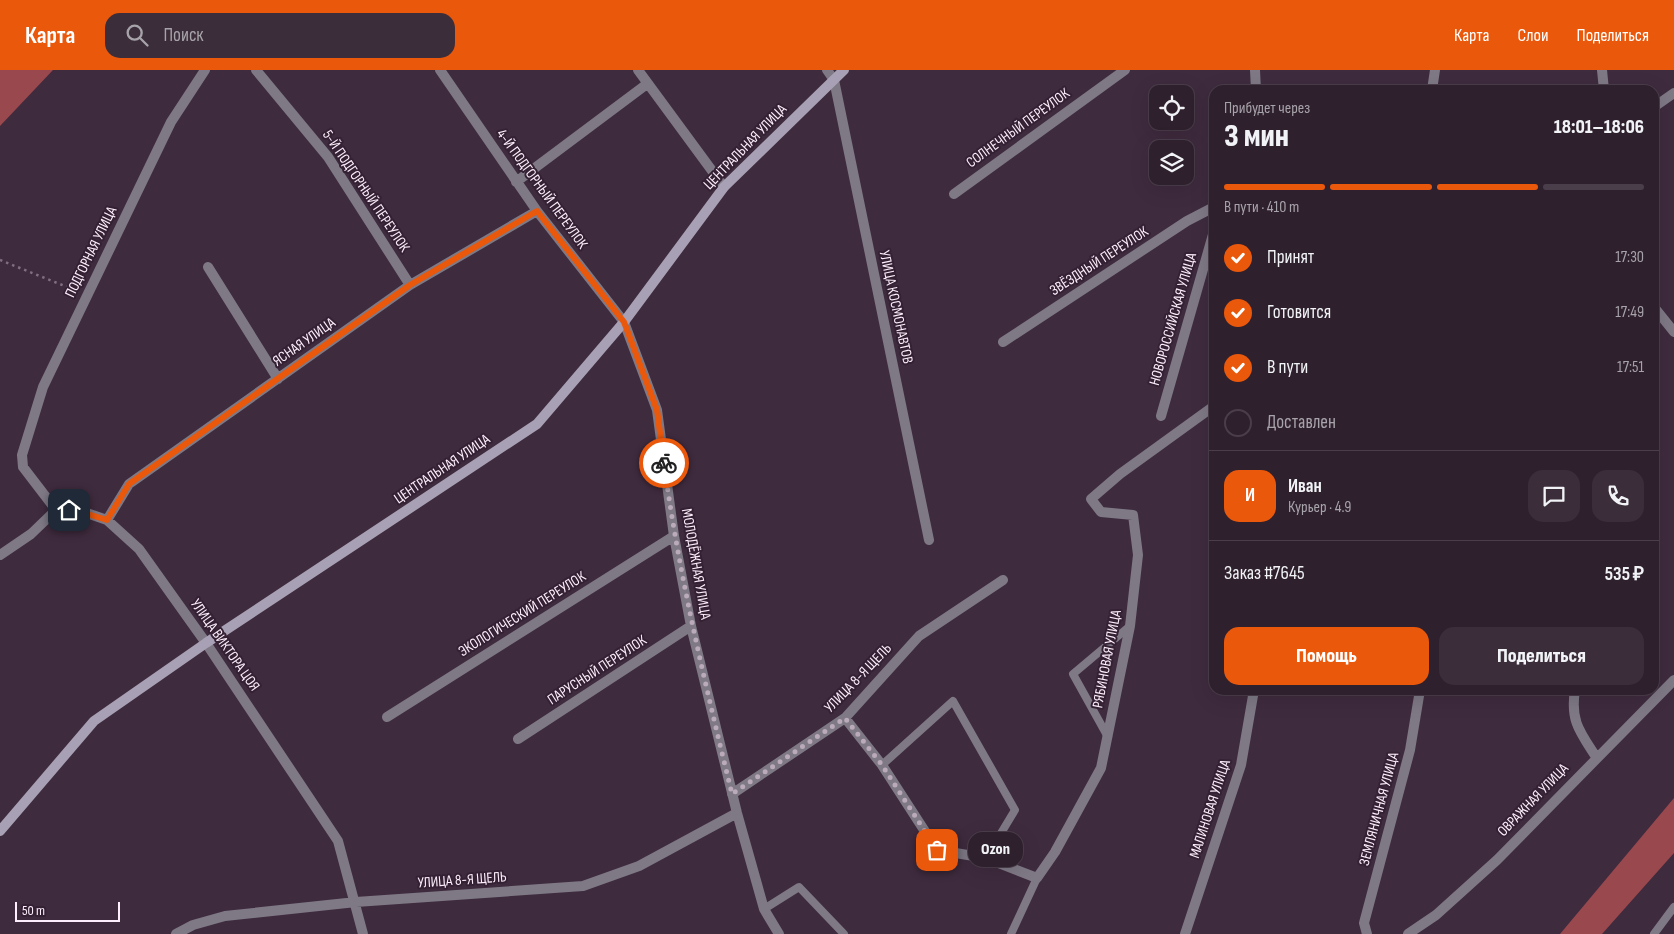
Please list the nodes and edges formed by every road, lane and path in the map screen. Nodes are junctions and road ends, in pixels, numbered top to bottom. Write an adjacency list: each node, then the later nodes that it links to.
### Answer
1 (205, 70): 27 (street, ПОДГОРНАЯ УЛИЦА)
2 (256, 70): 26 (street, 5-Й ПОДГОРНЫЙ ПЕРЕУЛОК)
3 (440, 70): 18 (street, 4-Й ПОДГОРНЫЙ ПЕРЕУЛОК)
4 (638, 70): 12 (street)
5 (827, 70): 11 (street)
6 (844, 70): 11 (street, ЦЕНТРАЛЬНАЯ УЛИЦА)
7 (1125, 70): 20 (street, СОЛНЕЧНЫЙ ПЕРЕУЛОК)
8 (1255, 70): 13 (street)
9 (1435, 70): 14 (street)
10 (1602, 70): 15 (street)
11 (834, 80): 19 (street, ЦЕНТРАЛЬНАЯ УЛИЦА); 38 (street, УЛИЦА КОСМОНАВТОВ)
12 (647, 84): 18 (street); 19 (street)
13 (1256, 85)
14 (1433, 85)
15 (1604, 85)
16 (1674, 93): 17 (street)
17 (1659, 104)
18 (516, 182): 22 (street, 4-Й ПОДГОРНЫЙ ПЕРЕУЛОК)
19 (724, 187): 29 (street, ЦЕНТРАЛЬНАЯ УЛИЦА)
20 (954, 194)
21 (1209, 210): 31 (street, ЗВЁЗДНЫЙ ПЕРЕУЛОК)
22 (537, 211): 26 (street, ЯСНАЯ УЛИЦА); 29 (street, 4-Й ПОДГОРНЫЙ ПЕРЕУЛОК)
23 (1209, 248): 34 (street, НОВОРОССИЙСКАЯ УЛИЦА)
24 (0, 260): 27 (path)
25 (208, 268): 32 (street)
26 (410, 285): 32 (street, ЯСНАЯ УЛИЦА)
27 (87, 295): 35 (street, ПОДГОРНАЯ УЛИЦА)
28 (1659, 313): 30 (street)
29 (624, 322): 37 (street, МОЛОДЁЖНАЯ УЛИЦА); 43 (street, ЦЕНТРАЛЬНАЯ УЛИЦА)
30 (1674, 332)
31 (1002, 342)
32 (278, 379): 36 (street, ЯСНАЯ УЛИЦА)
33 (1209, 410): 42 (street, РЯБИНОВАЯ УЛИЦА)
34 (1161, 416)
35 (56, 510): 36 (street, УЛИЦА ВИКТОРА ЦОЯ); 39 (street)
36 (107, 520): 43 (street, УЛИЦА ВИКТОРА ЦОЯ)
37 (674, 536): 41 (street, МОЛОДЁЖНАЯ УЛИЦА); 50 (street, ЭКОЛОГИЧЕСКИЙ ПЕРЕУЛОК)
38 (929, 540)
39 (0, 555)
40 (1003, 580): 51 (street, УЛИЦА 8-Я ЩЕЛЬ)
41 (691, 626): 53 (street, ПАРУСНЫЙ ПЕРЕУЛОК); 56 (street, МОЛОДЁЖНАЯ УЛИЦА)
42 (1130, 626): 52 (street, РЯБИНОВАЯ УЛИЦА); 52 (lane)
43 (206, 643): 58 (street, ЦЕНТРАЛЬНАЯ УЛИЦА); 61 (street, УЛИЦА ВИКТОРА ЦОЯ)
44 (1674, 680): 48 (street, ОВРАЖНАЯ УЛИЦА)
45 (1253, 695): 70 (street, МАЛИНОВАЯ УЛИЦА)
46 (1419, 695): 71 (street, ЗЕМЛЯНИЧНАЯ УЛИЦА)
47 (1574, 695): 54 (street)
48 (1659, 695)
49 (1659, 695): 54 (street, ОВРАЖНАЯ УЛИЦА)
50 (387, 717)
51 (845, 718): 55 (street); 56 (street, УЛИЦА 8-Я ЩЕЛЬ)
52 (1108, 737): 60 (street, РЯБИНОВАЯ УЛИЦА)
53 (518, 739)
54 (1596, 757): 72 (street, ОВРАЖНАЯ УЛИЦА)
55 (882, 765): 59 (street); 59 (lane)
56 (732, 794): 57 (street, МОЛОДЁЖНАЯ УЛИЦА)
57 (737, 813): 61 (street, УЛИЦА 8-Я ЩЕЛЬ); 63 (street)
58 (0, 831)
59 (986, 858): 60 (street)
60 (1036, 878): 69 (lane, РЯБИНОВАЯ УЛИЦА)
61 (356, 902): 64 (street, УЛИЦА 8-Я ЩЕЛЬ); 66 (street, УЛИЦА ВИКТОРА ЦОЯ)
62 (1674, 907): 73 (lane)
63 (764, 909): 67 (street); 68 (lane)
64 (196, 930): 65 (street, УЛИЦА 8-Я ЩЕЛЬ)
65 (176, 934)
66 (363, 934)
67 (779, 934)
68 (844, 934)
69 (1011, 934)
70 (1185, 934)
71 (1366, 934)
72 (1408, 934)
73 (1654, 934)

